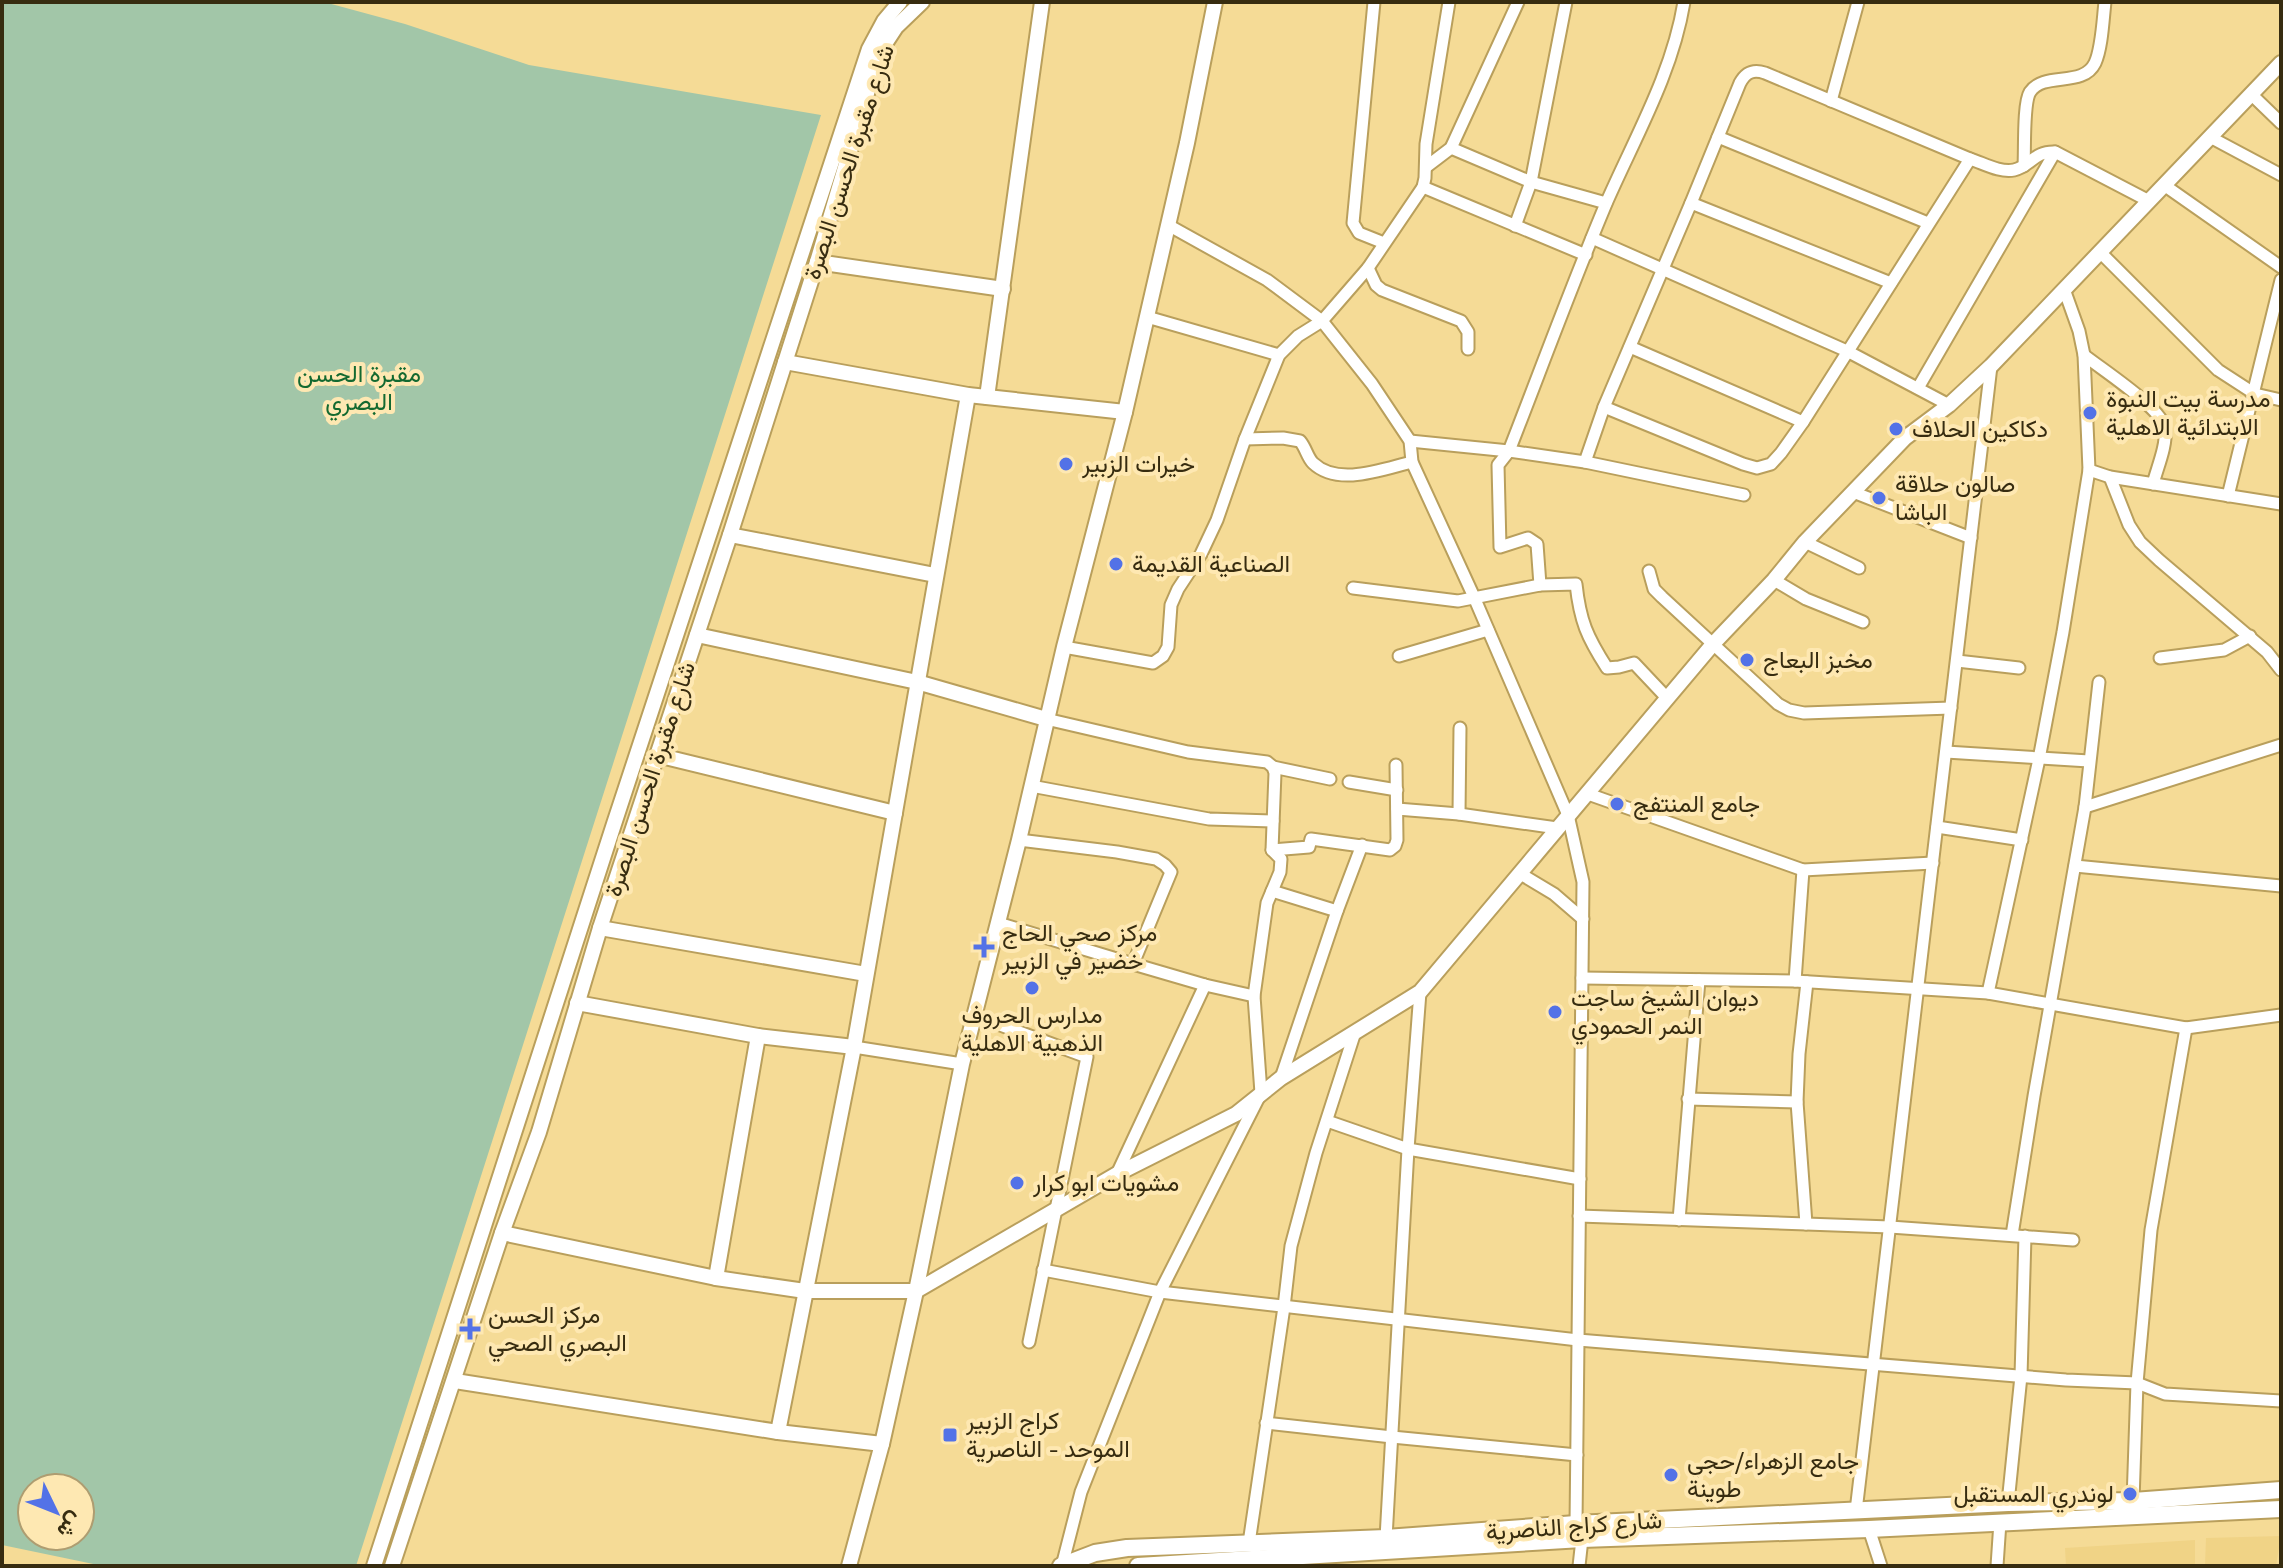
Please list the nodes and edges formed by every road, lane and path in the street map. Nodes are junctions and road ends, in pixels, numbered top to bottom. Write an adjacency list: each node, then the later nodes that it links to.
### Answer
1 (900, 2): 120 (street, شارع مقبرة الحسن البصرة)
2 (922, 2): 37 (street, شارع مقبرة الحسن البصرة)
3 (1042, 2): 43 (street)
4 (1215, 2): 31 (street)
5 (1374, 2): 34 (street)
6 (1449, 2): 22 (street)
7 (1518, 2): 18 (street)
8 (1566, 2): 24 (street)
9 (1684, 2): 28 (street)
10 (1858, 2): 14 (street)
11 (2105, 2): 21 (street)
12 (2281, 63): 13 (street)
13 (2251, 94): 15 (street); 17 (street)
14 (1831, 101): 16 (street); 20 (street)
15 (2281, 123)
16 (1718, 137): 29 (street); 30 (street)
17 (2210, 137): 23 (street); 25 (street)
18 (1451, 148): 22 (street); 24 (street)
19 (2055, 152): 21 (street); 27 (street); 54 (street)
20 (1970, 159): 21 (street); 30 (street)
21 (2024, 166)
22 (1426, 167): 26 (street)
23 (2281, 175)
24 (1531, 182): 28 (street); 32 (street)
25 (2164, 185): 27 (street); 38 (street)
26 (1423, 187): 32 (street); 34 (street)
27 (2149, 201): 35 (street)
28 (1606, 203): 33 (street)
29 (1691, 203): 40 (street); 42 (street)
30 (1928, 223): 42 (street)
31 (1168, 225): 45 (street); 46 (street)
32 (1515, 226): 36 (street)
33 (1592, 238): 36 (street); 40 (street)
34 (1384, 243): 39 (street)
35 (2100, 252): 44 (street); 55 (street)
36 (1586, 255): 65 (street)
37 (817, 262): 43 (street); 52 (street, شارع مقبرة الحسن البصرة)
38 (2281, 267)
39 (1368, 268): 46 (street); 48 (street)
40 (1663, 270): 47 (street); 49 (street)
41 (2281, 280): 55 (street)
42 (1891, 283): 49 (street)
43 (1003, 289): 57 (street)
44 (2064, 289): 51 (street); 53 (street)
45 (1147, 317): 50 (street); 61 (street)
46 (1322, 321): 50 (street); 64 (street)
47 (1630, 347): 60 (street); 62 (street)
48 (1468, 349)
49 (1847, 351): 54 (street); 62 (street)
50 (1279, 355): 63 (street)
51 (2084, 355): 68 (street); 70 (street)
52 (785, 362): 56 (street); 75 (street, شارع مقبرة الحسن البصرة)
53 (1991, 366): 59 (street); 76 (street)
54 (1918, 388): 59 (street)
55 (2255, 394): 58 (street); 73 (street)
56 (968, 395): 57 (street); 80 (street)
57 (987, 397): 61 (street)
58 (2281, 400)
59 (1949, 405): 71 (street)
60 (1604, 407): 62 (street); 67 (street)
61 (1125, 412): 90 (street)
62 (1803, 422)
63 (1245, 439): 66 (street); 90 (street)
64 (1410, 441): 65 (street); 66 (street)
65 (1509, 451): 67 (street); 82 (street)
66 (1412, 462): 84 (street)
67 (1585, 462): 72 (street)
68 (2089, 470): 69 (street); 105 (street)
69 (2110, 477): 70 (street); 88 (street)
70 (2153, 484): 73 (street)
71 (1853, 492): 76 (street); 77 (street)
72 (1744, 495)
73 (2228, 496): 74 (street)
74 (2281, 504)
75 (730, 535): 80 (street); 87 (street, شارع مقبرة الحسن البصرة)
76 (1971, 538): 93 (street)
77 (1805, 542): 78 (street); 81 (street)
78 (1859, 568)
79 (1649, 571): 89 (street)
80 (935, 575): 96 (street)
81 (1774, 580): 85 (street); 89 (street)
82 (1540, 585): 84 (street); 98 (street)
83 (1353, 588): 84 (street)
84 (1474, 597): 86 (street)
85 (1863, 622)
86 (1488, 630): 91 (street); 118 (street)
87 (697, 635): 96 (street); 104 (street, شارع مقبرة الحسن البصرة)
88 (2250, 636): 92 (street); 95 (street)
89 (1713, 644): 98 (street); 99 (street)
90 (1064, 647): 100 (street)
91 (1399, 656)
92 (2160, 658)
93 (1957, 661): 94 (street); 99 (street)
94 (2019, 668)
95 (2281, 670)
96 (917, 682): 100 (street); 116 (street)
97 (2099, 682): 106 (street)
98 (1667, 698): 113 (street)
99 (1951, 708): 103 (street)
100 (1046, 719): 108 (street); 111 (street)
101 (1460, 728): 117 (street)
102 (2281, 745): 114 (street)
103 (1946, 752): 105 (street); 121 (street)
104 (657, 755): 116 (street); 123 (street, شارع مقبرة الحسن البصرة)
105 (2039, 759): 106 (street); 125 (street)
106 (2089, 761): 114 (street)
107 (1396, 765): 112 (street)
108 (1273, 767): 109 (street); 119 (street)
109 (1330, 779)
110 (1349, 782): 112 (street)
111 (1031, 786): 119 (street); 124 (street)
112 (1397, 790): 115 (street)
113 (1588, 794): 118 (street); 130 (street)
114 (2085, 807): 129 (street)
115 (1397, 809): 117 (street); 126 (street)
116 (895, 813): 139 (street)
117 (1459, 814): 122 (street)
118 (1568, 815): 122 (street); 135 (street)
119 (1273, 821): 127 (street)
120 (614, 824): 123 (street); 162 (street, شارع مقبرة الحسن البصرة)
121 (1937, 827): 125 (street); 128 (street)
122 (1557, 828): 131 (street)
123 (633, 829): 137 (street, شارع مقبرة الحسن البصرة)
124 (1019, 840): 136 (street); 138 (street)
125 (2022, 840): 146 (street)
126 (1362, 845): 127 (street); 134 (street)
127 (1272, 850): 133 (street)
128 (1933, 863): 130 (street); 144 (street)
129 (2075, 866): 132 (street); 149 (street)
130 (1803, 870): 142 (street)
131 (1519, 873): 135 (street); 145 (street)
132 (2281, 886)
133 (1272, 891): 134 (street); 147 (street)
134 (1337, 911): 157 (street)
135 (1583, 919): 140 (street)
136 (998, 923): 138 (street); 151 (street)
137 (600, 928): 139 (street); 148 (street, شارع مقبرة الحسن البصرة)
138 (1133, 964): 143 (street)
139 (866, 974): 155 (street)
140 (1582, 978): 141 (street); 166 (street)
141 (1699, 980): 142 (street); 159 (street)
142 (1801, 982): 144 (street); 160 (street)
143 (1205, 985): 147 (street); 165 (street)
144 (1917, 989): 146 (street); 171 (street)
145 (1420, 992): 153 (street); 164 (street)
146 (1988, 993): 149 (street)
147 (1254, 996): 158 (street)
148 (577, 1003): 154 (street); 163 (street, شارع مقبرة الحسن البصرة)
149 (2051, 1004): 152 (street); 173 (street)
150 (2281, 1015): 152 (street)
151 (976, 1016): 156 (street); 167 (street)
152 (2186, 1028): 187 (street)
153 (1355, 1031): 157 (street); 161 (street)
154 (758, 1036): 155 (street); 176 (street)
155 (854, 1047): 156 (street); 177 (street)
156 (962, 1064): 178 (street)
157 (1281, 1078): 158 (street)
158 (1261, 1093): 165 (street); 179 (street)
159 (1688, 1099): 160 (street); 169 (street)
160 (1797, 1102): 170 (street)
161 (1327, 1121): 164 (street); 180 (street)
162 (516, 1127): 163 (street); 204 (street, شارع مقبرة الحسن البصرة)
163 (539, 1132): 172 (street, شارع مقبرة الحسن البصرة)
164 (1408, 1149): 166 (street); 181 (street)
165 (1117, 1174): 167 (street)
166 (1580, 1179): 168 (street)
167 (1056, 1211): 175 (street); 178 (street)
168 (1579, 1216): 169 (street); 182 (street)
169 (1679, 1220): 170 (street)
170 (1806, 1224): 171 (street)
171 (1890, 1227): 173 (street); 184 (street)
172 (502, 1233): 176 (street); 186 (street, شارع مقبرة الحسن البصرة)
173 (2018, 1236): 174 (street); 185 (street)
174 (2073, 1240)
175 (1043, 1270): 179 (street); 183 (street)
176 (716, 1278): 177 (street)
177 (805, 1291): 178 (street); 190 (street)
178 (916, 1291): 192 (street)
179 (1160, 1292): 180 (street); 207 (street)
180 (1284, 1307): 181 (street); 189 (street)
181 (1399, 1320): 182 (street); 191 (street)
182 (1578, 1340): 184 (street); 193 (street)
183 (1029, 1342)
184 (1874, 1364): 185 (street); 198 (street)
185 (2021, 1376): 187 (street); 196 (street)
186 (455, 1381): 190 (street); 205 (street, شارع مقبرة الحسن البصرة)
187 (2137, 1383): 188 (street); 195 (street)
188 (2281, 1401)
189 (1266, 1423): 191 (street); 203 (street)
190 (778, 1432): 192 (street)
191 (1392, 1437): 193 (street); 202 (street)
192 (882, 1444): 206 (street)
193 (1577, 1455): 201 (street)
194 (2281, 1490): 195 (main road, شارع كراج الناصرية)
195 (2133, 1501): 196 (main road, شارع كراج الناصرية)
196 (2008, 1503): 198 (main road, شارع كراج الناصرية)
197 (2281, 1509): 199 (main road, شارع كراج الناصرية)
198 (1856, 1511): 201 (main road, شارع كراج الناصرية)
199 (2000, 1522): 200 (main road, شارع كراج الناصرية); 211 (street)
200 (1869, 1529): 201 (main road, شارع كراج الناصرية); 210 (street)
201 (1579, 1532): 202 (main road, شارع كراج الناصرية); 208 (main road, شارع كراج الناصرية); 209 (street)
202 (1386, 1538): 203 (main road, شارع كراج الناصرية)
203 (1249, 1543): 207 (main road, شارع كراج الناصرية)
204 (374, 1566)
205 (392, 1566)
206 (849, 1566)
207 (1062, 1566)
208 (1138, 1566)
209 (1579, 1566)
210 (1881, 1566)
211 (1997, 1566)

